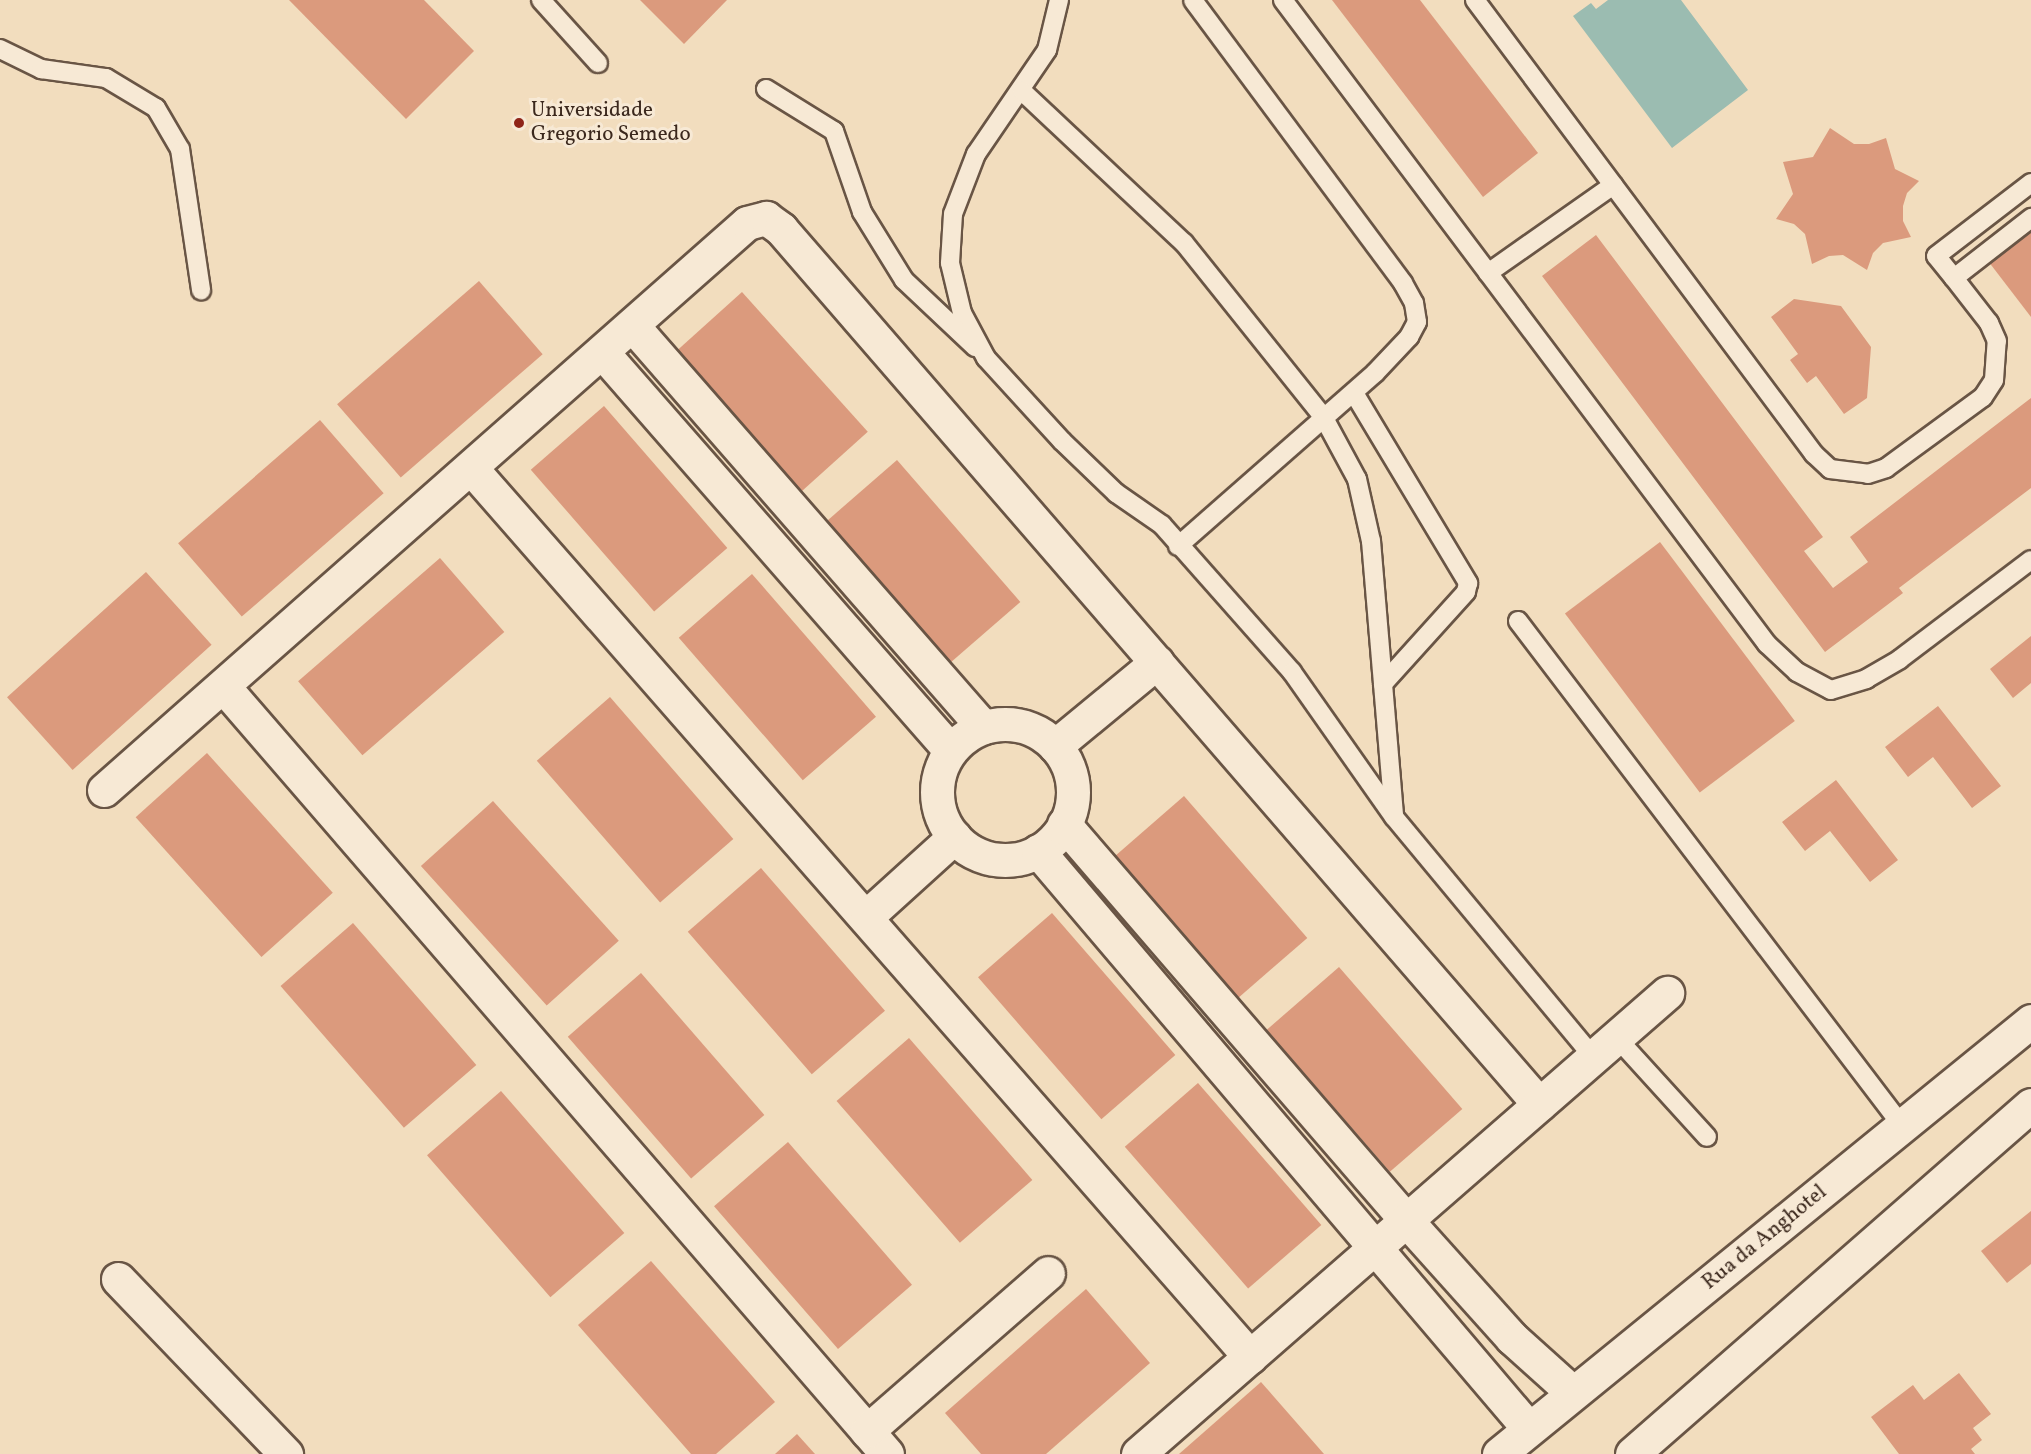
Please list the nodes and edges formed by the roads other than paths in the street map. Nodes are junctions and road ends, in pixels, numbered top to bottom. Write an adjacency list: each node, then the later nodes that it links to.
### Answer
1 (542, 0): 7 (lane)
2 (1059, 0): 9 (lane)
3 (1193, 0): 19 (lane)
4 (1283, 0): 13 (lane)
5 (1475, 0): 11 (lane)
6 (0, 49): 15 (lane)
7 (598, 63)
8 (766, 89): 18 (lane)
9 (1022, 91): 18 (lane); 20 (lane)
10 (2031, 183): 14 (lane)
11 (1613, 185): 13 (lane); 14 (lane)
12 (2031, 218): 14 (lane)
13 (1488, 273): 23 (lane)
14 (1954, 278)
15 (201, 290)
16 (632, 326): 17 (street); 25 (street); 28 (street)
17 (602, 352): 21 (street); 30 (street)
18 (986, 358): 22 (lane)
19 (1354, 393): 20 (lane); 26 (lane)
20 (1324, 418): 22 (lane); 26 (lane)
21 (471, 468): 27 (street); 36 (street)
22 (1178, 546): 32 (lane)
23 (2031, 560)
24 (1518, 621): 42 (lane)
25 (1157, 662): 29 (street); 40 (street)
26 (1383, 684): 32 (lane)
27 (223, 686): 31 (street); 51 (street)
28 (983, 727): 29 (street); 30 (street)
29 (1055, 746): 33 (street)
30 (950, 750): 34 (street)
31 (104, 790)
32 (1394, 817): 39 (lane)
33 (1064, 824): 35 (street); 44 (street)
34 (954, 837): 35 (street); 36 (street)
35 (1038, 851): 45 (street)
36 (867, 916): 48 (street)
37 (1667, 993): 39 (street)
38 (2031, 1021): 42 (street, Rua da Anghotel)
39 (1604, 1047): 40 (street); 43 (lane)
40 (1539, 1104): 44 (street)
41 (2031, 1105): 55 (street)
42 (1903, 1127): 49 (street, Rua da Anghotel)
43 (1707, 1137)
44 (1406, 1220): 45 (street); 49 (street)
45 (1375, 1247): 48 (street); 50 (street)
46 (1048, 1273): 51 (street)
47 (118, 1279): 52 (street)
48 (1250, 1357): 53 (street)
49 (1572, 1392): 50 (street, Rua da Anghotel)
50 (1529, 1429): 54 (street, Rua da Anghotel)
51 (877, 1443)
52 (286, 1454)
53 (1138, 1454)
54 (1499, 1454)
55 (1632, 1454)

